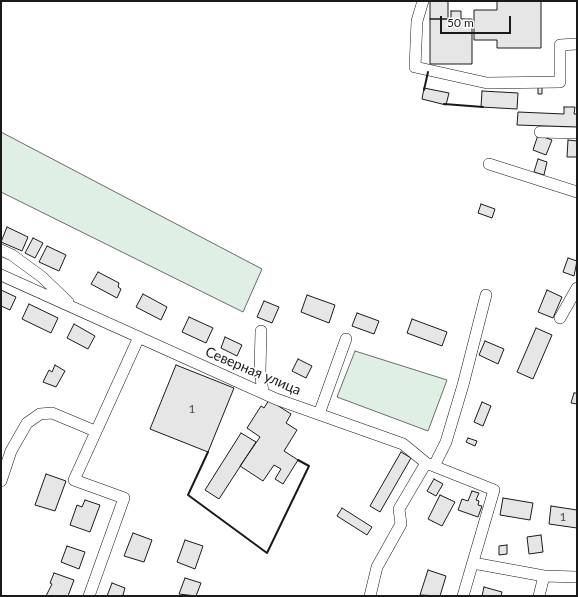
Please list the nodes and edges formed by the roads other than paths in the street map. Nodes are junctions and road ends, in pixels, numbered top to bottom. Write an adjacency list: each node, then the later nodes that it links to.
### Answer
1 (423, 1): 2 (street)
2 (577, 44)
3 (540, 132): 4 (street)
4 (577, 133)
5 (489, 164): 6 (street)
6 (577, 192)
7 (1, 250): 11 (street)
8 (1, 275): 11 (street, Северная улица)
9 (577, 288): 12 (street)
10 (486, 295): 19 (street)
11 (73, 308): 14 (street, Северная улица)
12 (560, 318)
13 (261, 331): 16 (street)
14 (139, 337): 16 (street, Северная улица); 18 (street)
15 (346, 339): 17 (street)
16 (262, 392): 17 (street, Северная улица)
17 (320, 414): 19 (street, Северная улица)
18 (95, 431): 20 (street); 24 (street)
19 (430, 465): 21 (street, Северная улица); 25 (street)
20 (1, 481)
21 (473, 563): 22 (street); 26 (street)
22 (544, 576): 23 (street); 27 (street)
23 (577, 577)
24 (89, 596)
25 (370, 596)
26 (463, 596)
27 (539, 596)

